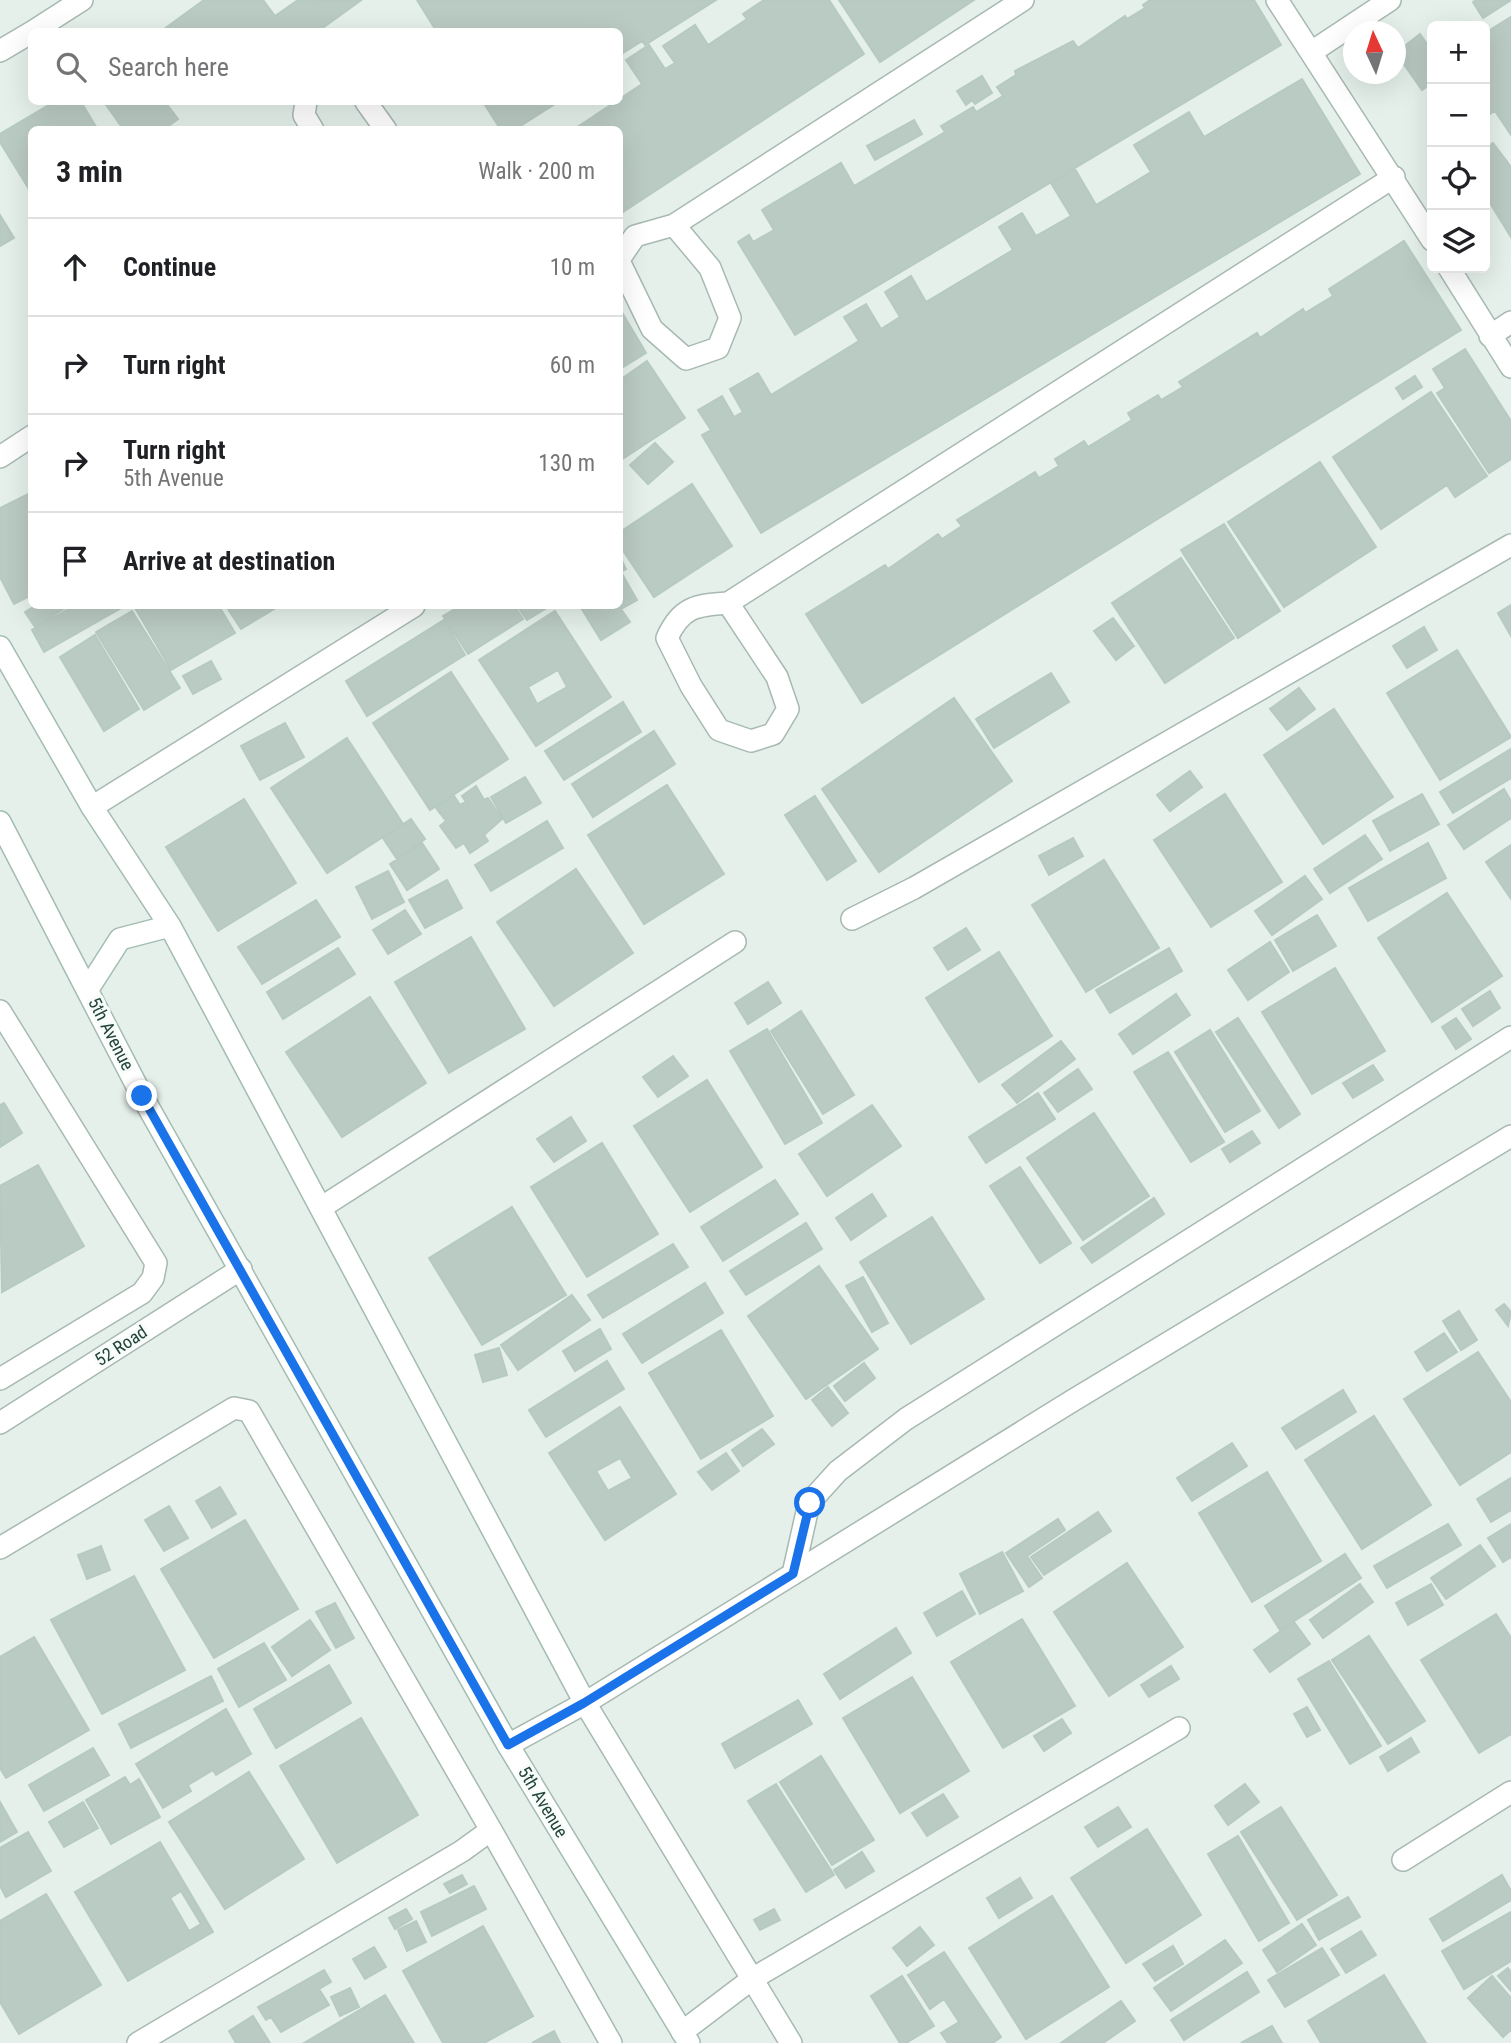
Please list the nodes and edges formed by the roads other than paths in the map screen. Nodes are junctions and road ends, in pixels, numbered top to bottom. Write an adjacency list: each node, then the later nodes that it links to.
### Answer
1 (82, 0): 5 (street)
2 (1023, 0): 14 (street)
3 (1277, 0): 8 (street)
4 (1390, 0): 8 (street)
5 (38, 28)
6 (28, 34): 7 (street)
7 (0, 51)
8 (1312, 51): 13 (street)
9 (306, 105): 11 (street)
10 (368, 105): 12 (street)
11 (311, 126)
12 (383, 126)
13 (1394, 177): 15 (street); 25 (street)
14 (674, 225): 16 (street); 17 (street)
15 (1427, 232)
16 (623, 256)
17 (623, 267)
18 (1452, 273): 20 (street)
19 (1511, 322): 20 (street)
20 (1490, 336): 21 (street)
21 (1511, 367)
22 (28, 439): 23 (street)
23 (0, 457)
24 (1511, 545): 31 (street)
25 (727, 603): 25 (street)
26 (409, 609): 28 (street)
27 (0, 647): 28 (street)
28 (92, 807): 32 (street)
29 (0, 822): 30 (street, 5th Avenue)
30 (6, 846): 34 (street, 5th Avenue)
31 (852, 919)
32 (170, 926): 34 (street); 38 (street)
33 (735, 942): 38 (street)
34 (88, 989): 39 (street, 5th Avenue)
35 (0, 1011): 40 (street)
36 (1511, 1037): 43 (street)
37 (1511, 1136): 43 (street)
38 (322, 1207): 44 (street)
39 (241, 1269): 41 (street, 52 Road); 46 (street, 5th Avenue)
40 (0, 1379)
41 (0, 1423)
42 (0, 1548): 48 (street)
43 (793, 1574): 44 (street)
44 (584, 1703): 46 (street); 50 (street)
45 (1180, 1728): 50 (street)
46 (508, 1745): 51 (street, 5th Avenue)
47 (1511, 1792): 49 (street)
48 (491, 1829): 52 (street); 53 (street)
49 (1404, 1860)
50 (752, 1979): 51 (street); 54 (street)
51 (686, 2038)
52 (138, 2043)
53 (611, 2043)
54 (791, 2043)

